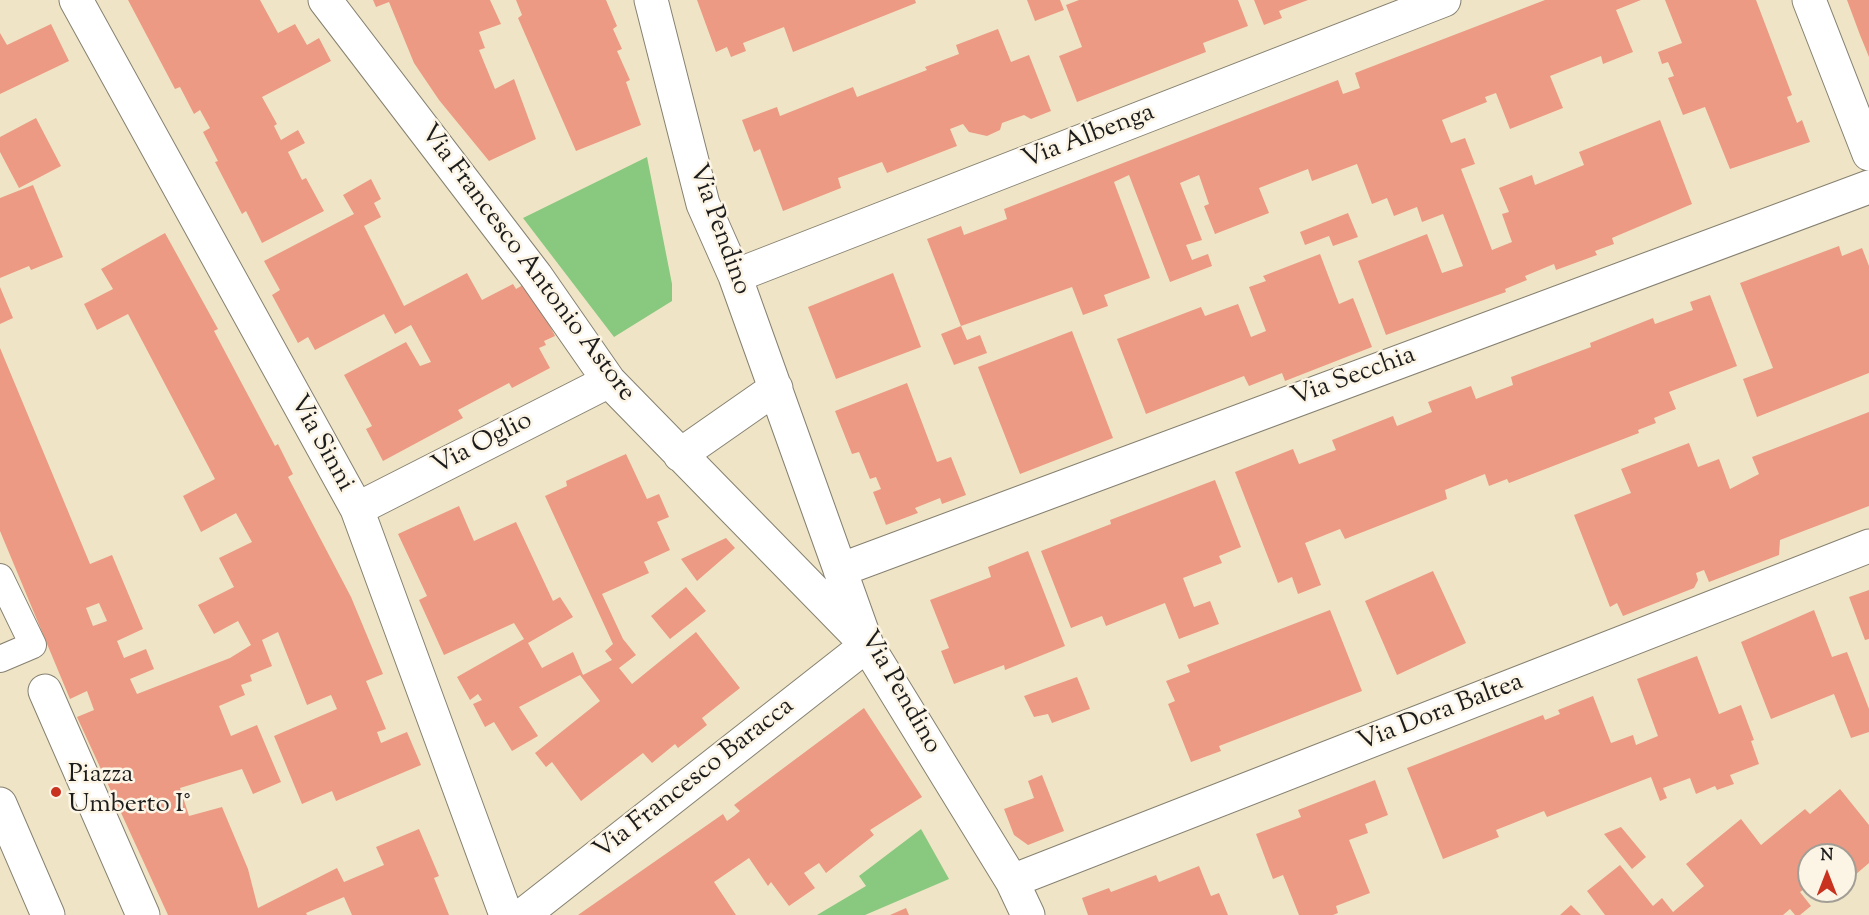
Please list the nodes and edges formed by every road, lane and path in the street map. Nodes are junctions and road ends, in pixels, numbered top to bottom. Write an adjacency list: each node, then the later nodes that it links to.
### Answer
1 (76, 0): 12 (street, Via Sinni)
2 (325, 0): 9 (street, Via Francesco Antonio Astore)
3 (651, 0): 8 (street, Via Pendino)
4 (1444, 0): 8 (street, Via Albenga)
5 (1809, 0): 6 (street)
6 (1869, 154)
7 (1869, 187): 14 (street, Via Secchia)
8 (735, 276): 10 (street, Via Pendino)
9 (609, 381): 11 (street, Via Francesco Antonio Astore); 12 (street, Via Oglio)
10 (776, 388): 11 (street); 14 (street, Via Pendino)
11 (680, 455): 16 (street, Via Francesco Antonio Astore)
12 (357, 509): 23 (street, Via Sinni)
13 (1869, 546): 20 (street, Via Dora Baltea)
14 (840, 570): 16 (street, Via Pendino)
15 (0, 577): 17 (lane)
16 (867, 645): 20 (street, Via Pendino); 24 (street, Via Francesco Baracca)
17 (0, 659)
18 (45, 691): 22 (street)
19 (0, 804): 21 (street)
20 (1012, 881): 25 (street, Via Pendino)
21 (48, 915)
22 (143, 915)
23 (506, 915)
24 (523, 915)
25 (1028, 915)

